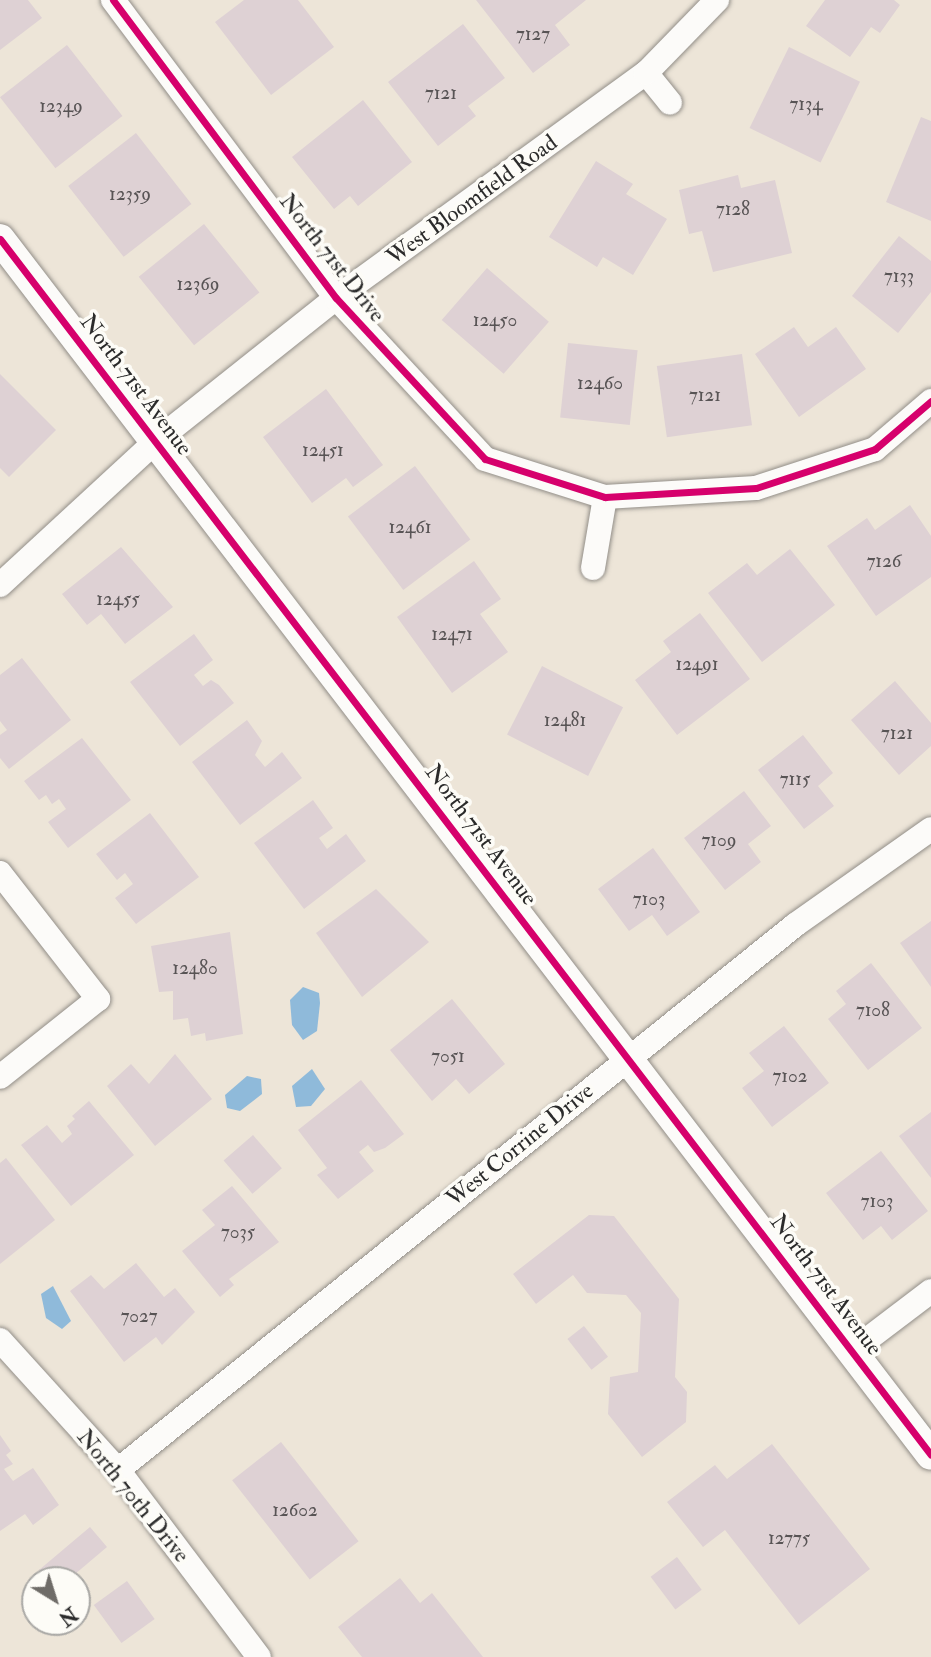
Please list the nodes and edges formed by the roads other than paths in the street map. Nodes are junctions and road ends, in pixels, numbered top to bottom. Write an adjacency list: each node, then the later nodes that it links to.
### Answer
1 (113, 0): 6 (street, North 71st Drive)
2 (717, 0): 3 (street, West Bloomfield Road)
3 (646, 73): 4 (street); 6 (street, West Bloomfield Road)
4 (670, 103)
5 (0, 239): 8 (street, North 71st Avenue)
6 (336, 298): 8 (street, West Bloomfield Road); 9 (street, North 71st Drive)
7 (931, 401): 9 (street)
8 (155, 442): 11 (street, West Bloomfield Road); 14 (street, North 71st Avenue)
9 (606, 498): 10 (street)
10 (593, 568)
11 (0, 585)
12 (931, 829): 14 (street, West Corrine Drive)
13 (0, 873): 15 (street)
14 (627, 1058): 18 (street, North 71st Avenue); 20 (street, West Corrine Drive)
15 (0, 1077)
16 (931, 1291): 18 (street)
17 (0, 1340): 20 (street, North 70th Drive)
18 (852, 1350): 19 (street, North 71st Avenue)
19 (931, 1455)
20 (118, 1470): 21 (street, North 70th Drive)
21 (259, 1657)

